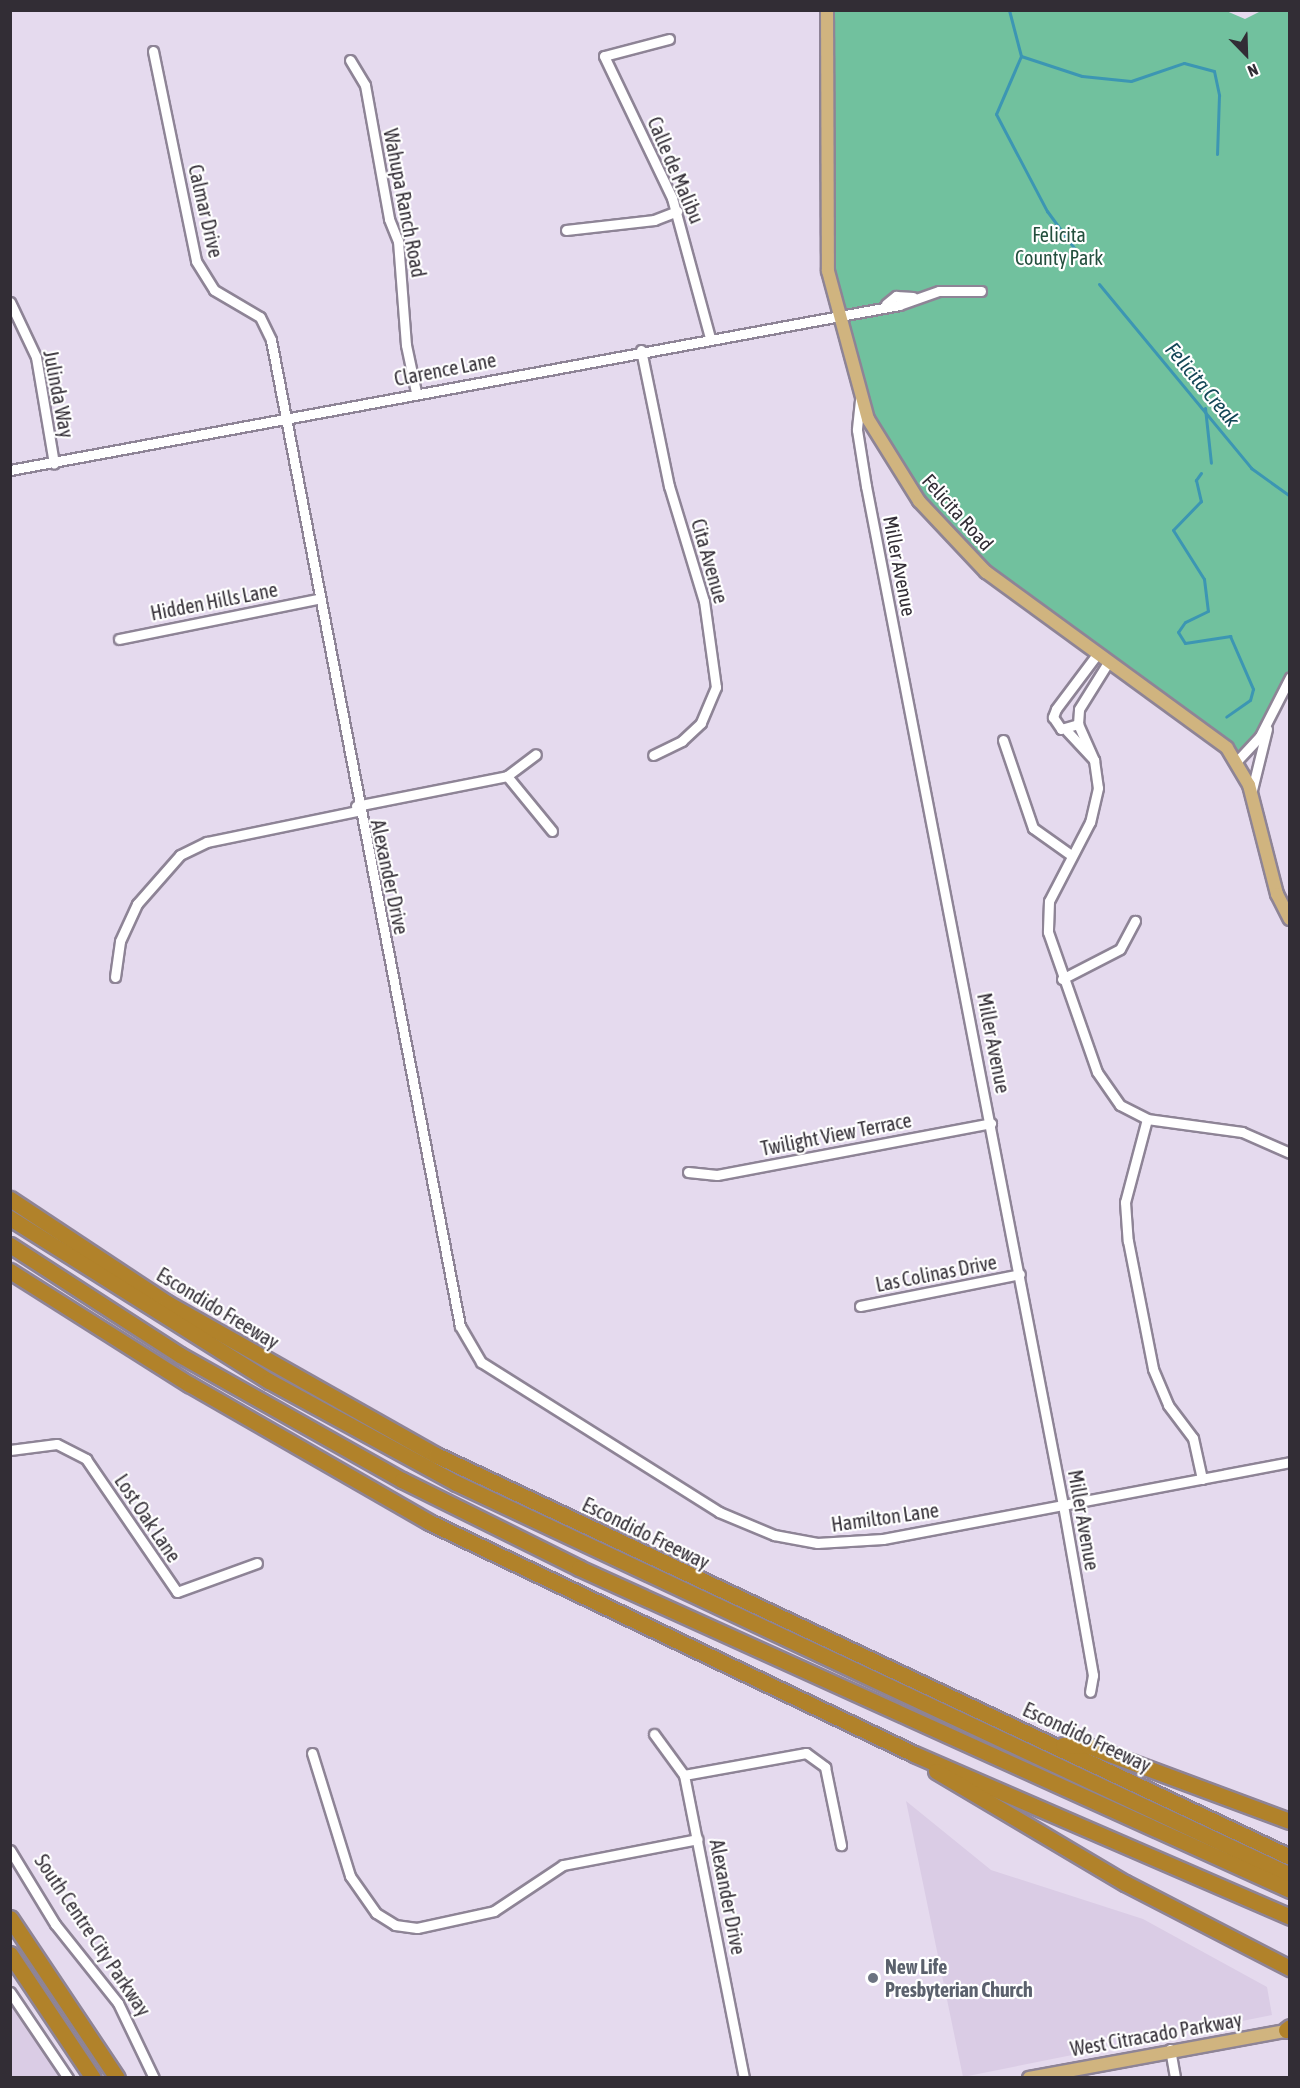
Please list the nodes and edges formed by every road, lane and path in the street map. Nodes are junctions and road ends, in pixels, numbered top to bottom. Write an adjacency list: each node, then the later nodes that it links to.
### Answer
1 (827, 10): 9 (main road, Felicita Road)
2 (669, 39): 5 (street, Calle de Malibu)
3 (153, 51): 14 (street, Calmar Drive)
4 (350, 60): 12 (street, Wahupa Ranch Road)
5 (676, 211): 6 (street); 10 (street, Calle de Malibu)
6 (567, 230)
7 (981, 291): 9 (street, Clarence Lane)
8 (10, 302): 15 (street, Julinda Way)
9 (835, 313): 10 (street, Clarence Lane); 13 (main road, Felicita Road)
10 (710, 338): 11 (street, Clarence Lane)
11 (641, 350): 12 (street, Clarence Lane); 27 (street, Cita Avenue)
12 (416, 392): 14 (street, Clarence Lane)
13 (860, 400): 19 (main road, Felicita Road); 40 (street, Miller Avenue)
14 (282, 419): 15 (street, Clarence Lane); 17 (street, Alexander Drive)
15 (54, 463): 16 (street, Clarence Lane)
16 (10, 470)
17 (317, 599): 18 (street, Hidden Hills Lane); 32 (street, Alexander Drive)
18 (119, 639)
19 (1098, 653): 20 (main road, Felicita Road); 24 (street)
20 (1110, 661): 22 (street); 29 (main road, Felicita Road)
21 (1290, 677): 23 (street)
22 (1078, 724): 24 (street); 28 (street)
23 (1267, 726): 29 (street); 31 (street)
24 (1067, 731): 28 (street)
25 (1003, 740): 34 (street)
26 (536, 754): 30 (street)
27 (654, 755)
28 (1094, 760): 34 (street)
29 (1236, 762): 31 (main road, Felicita Road)
30 (507, 776): 32 (street); 33 (street)
31 (1251, 794): 35 (main road, Felicita Road)
32 (357, 809): 37 (street); 49 (street, Alexander Drive)
33 (552, 831)
34 (1071, 855): 38 (street)
35 (1290, 919)
36 (1135, 921): 38 (street)
37 (115, 977)
38 (1062, 979): 39 (street)
39 (1147, 1119): 41 (street); 52 (street)
40 (991, 1122): 42 (street, Twilight View Terrace); 47 (street, Miller Avenue)
41 (1290, 1153)
42 (688, 1172)
43 (10, 1199): 57 (highway, Escondido Freeway)
44 (10, 1218): 61 (highway)
45 (10, 1245): 69 (highway)
46 (10, 1271): 59 (highway)
47 (1020, 1274): 48 (street, Las Colinas Drive); 53 (street, Miller Avenue)
48 (860, 1306)
49 (467, 1342): 53 (street, Hamilton Lane)
50 (10, 1450): 54 (street, Lost Oak Lane)
51 (1290, 1462): 52 (street, Hamilton Lane)
52 (1202, 1479): 53 (street, Hamilton Lane)
53 (1063, 1505): 55 (street, Miller Avenue)
54 (257, 1563)
55 (1090, 1692)
56 (654, 1734): 60 (street, Alexander Drive)
57 (1055, 1745): 62 (highway); 63 (highway, Escondido Freeway)
58 (312, 1753): 64 (street)
59 (914, 1754): 70 (highway); 73 (highway)
60 (684, 1775): 64 (street, Alexander Drive); 65 (street)
61 (1137, 1804): 63 (highway); 68 (highway)
62 (1290, 1821)
63 (1231, 1830): 67 (highway, Escondido Freeway)
64 (698, 1839): 81 (street, Alexander Drive)
65 (841, 1845)
66 (10, 1850): 80 (street, South Centre City Parkway)
67 (1290, 1857)
68 (1290, 1875)
69 (1290, 1890)
70 (1290, 1917)
71 (10, 1918): 79 (highway)
72 (10, 1954): 78 (highway)
73 (1288, 1968)
74 (10, 1992): 77 (street)
75 (1289, 2029): 76 (main road, West Citracado Parkway)
76 (1170, 2049): 82 (main road, West Citracado Parkway); 83 (street)
77 (68, 2078)
78 (93, 2078)
79 (117, 2078)
80 (154, 2078)
81 (744, 2078)
82 (1029, 2078)
83 (1175, 2078)

